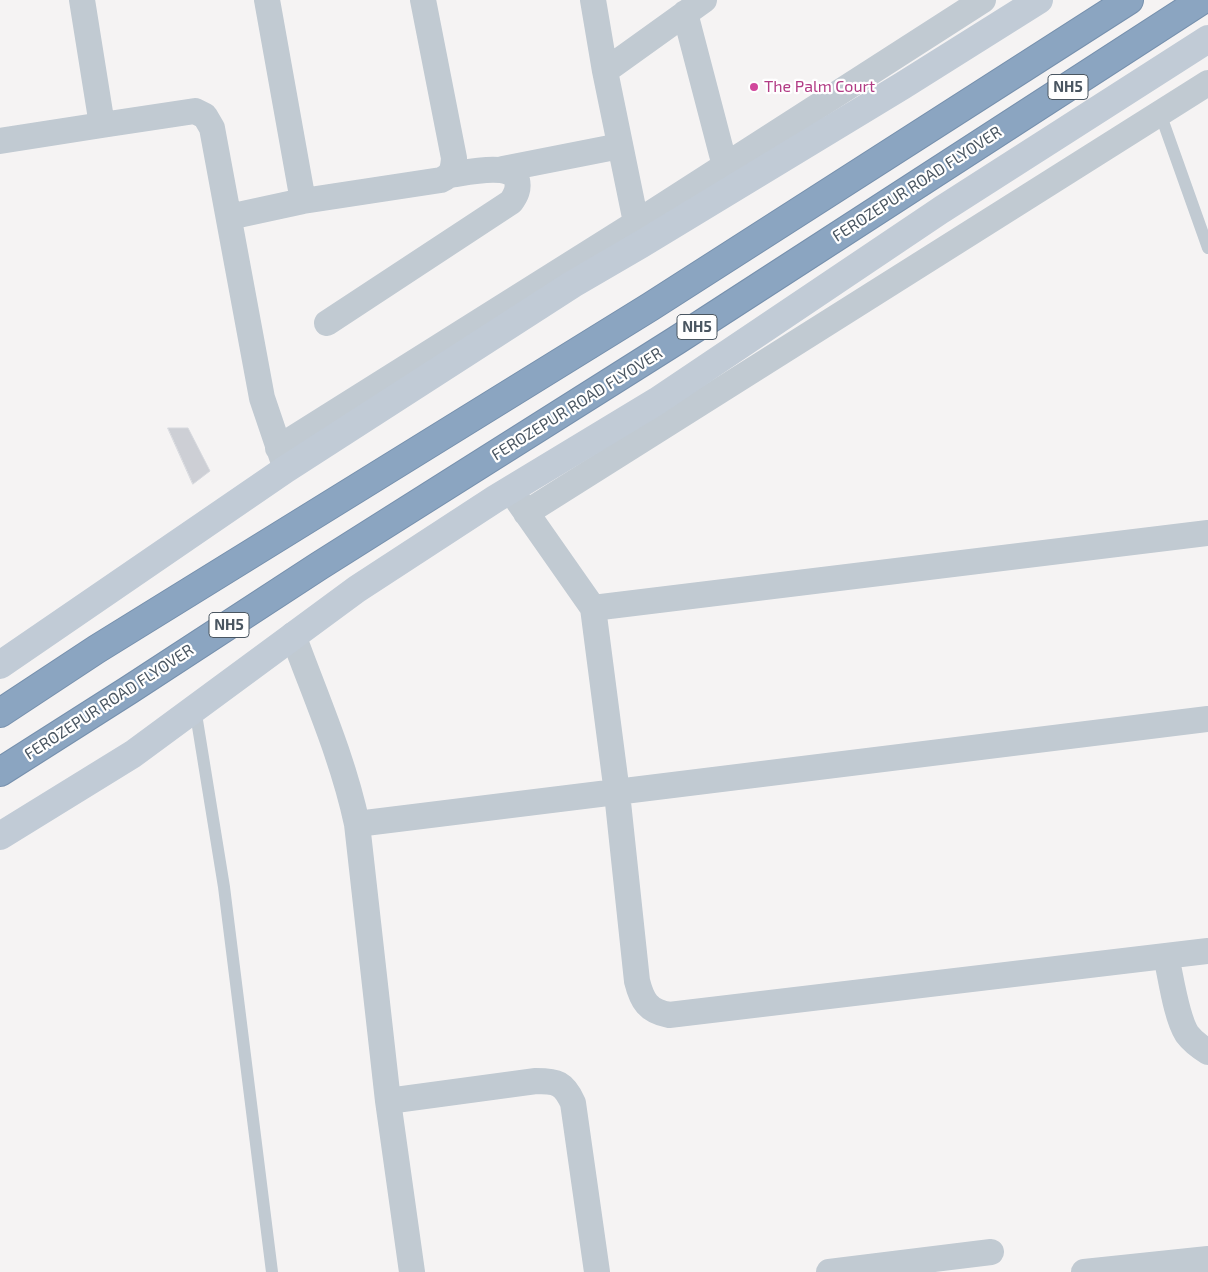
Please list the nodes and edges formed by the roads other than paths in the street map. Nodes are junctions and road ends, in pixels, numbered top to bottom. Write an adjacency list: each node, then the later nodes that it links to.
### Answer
1 (82, 0): 14 (street)
2 (267, 0): 20 (street)
3 (423, 0): 19 (street)
4 (593, 0): 11 (street)
5 (983, 0): 17 (street)
6 (1039, 0): 22 (main road)
7 (1129, 0): 33 (highway, NH5)
8 (1202, 0): 35 (highway, FEROZEPUR ROAD FLYOVER / NH5)
9 (694, 7): 11 (street); 17 (street)
10 (1208, 39): 26 (main road)
11 (605, 71): 16 (street)
12 (1208, 83): 13 (street)
13 (1160, 113): 23 (lane); 27 (street)
14 (102, 125): 15 (street); 21 (street)
15 (0, 141)
16 (620, 146): 18 (street); 22 (street)
17 (725, 166): 22 (street)
18 (502, 169): 19 (street); 24 (street)
19 (450, 175): 20 (street)
20 (304, 202): 21 (street)
21 (229, 217): 25 (street)
22 (638, 234): 25 (main road)
23 (1208, 248)
24 (327, 324)
25 (282, 458): 31 (main road)
26 (510, 490): 27 (street); 30 (main road)
27 (526, 512): 29 (street)
28 (1208, 533): 29 (street)
29 (593, 608): 36 (street)
30 (293, 635): 32 (main road); 37 (street)
31 (0, 666)
32 (195, 708): 38 (main road); 45 (lane)
33 (0, 712)
34 (1208, 718): 36 (street)
35 (0, 772)
36 (617, 793): 37 (street); 40 (street)
37 (357, 824): 42 (street)
38 (0, 836)
39 (1208, 951): 40 (street)
40 (1166, 956): 41 (street)
41 (1208, 1052)
42 (388, 1101): 46 (street); 47 (street)
43 (991, 1252): 48 (street)
44 (1208, 1259): 49 (street)
45 (272, 1272)
46 (412, 1272)
47 (598, 1272)
48 (829, 1272)
49 (1084, 1272)

